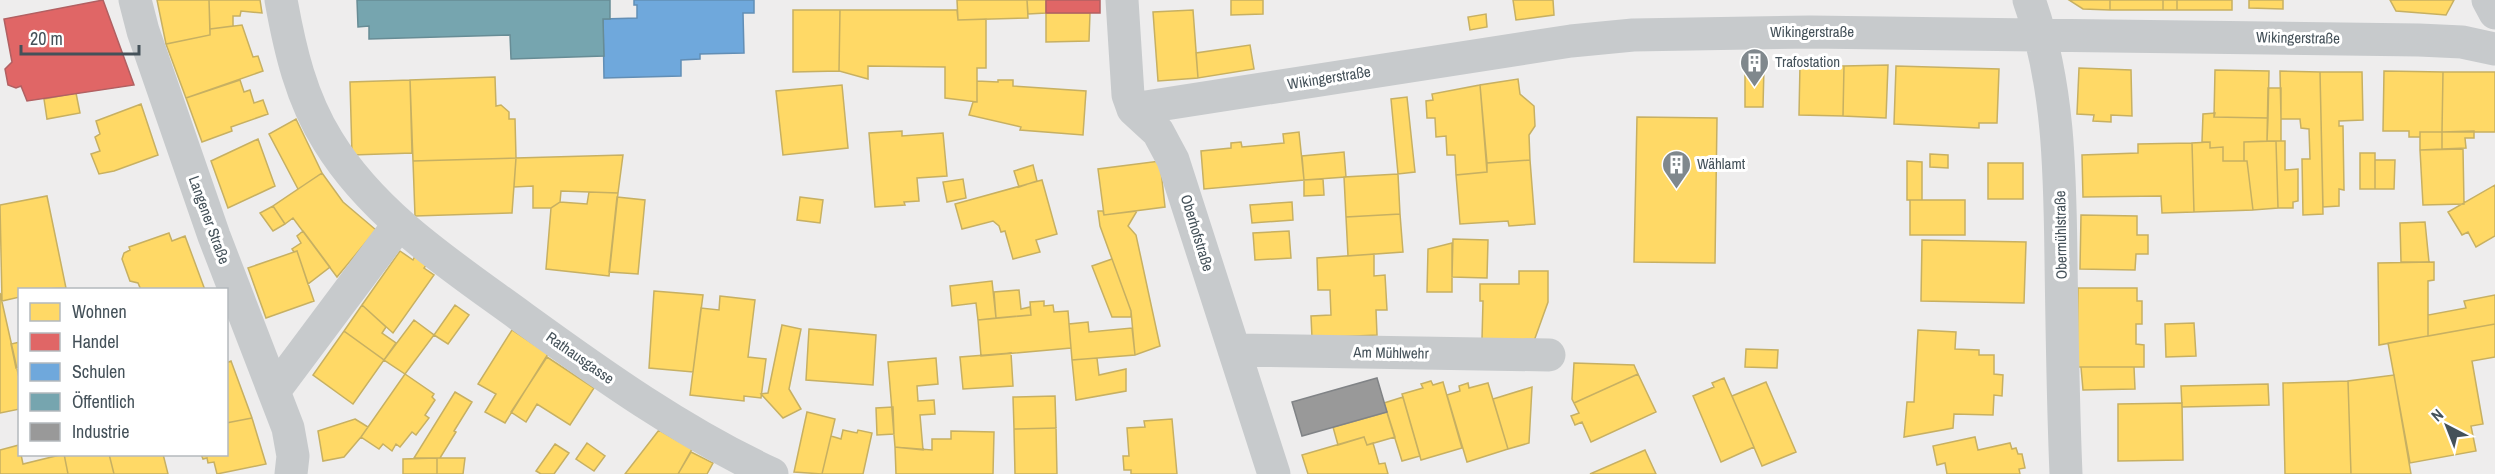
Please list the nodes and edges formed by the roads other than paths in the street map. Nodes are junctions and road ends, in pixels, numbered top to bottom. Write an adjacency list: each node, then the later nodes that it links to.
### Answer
1 (135, 0): 13 (street, Langener Straße)
2 (281, 0): 10 (street, Rathausgasse)
3 (1122, 0): 9 (street)
4 (2029, 0): 7 (street, Obermühlstraße)
5 (2488, 0): 6 (street)
6 (2495, 13)
7 (2040, 34): 8 (street, Wikingerstraße); 9 (street, Wikingerstraße); 17 (street, Obermühlstraße)
8 (2495, 49)
9 (1133, 109): 11 (street, Oberhofstraße)
10 (399, 224): 13 (street); 15 (street, Rathausgasse)
11 (1234, 350): 12 (street, Am Mühlwehr); 16 (street, Oberhofstraße)
12 (1549, 355)
13 (275, 390): 14 (street, Langener Straße)
14 (291, 474)
15 (771, 474)
16 (1274, 474)
17 (2066, 474)

